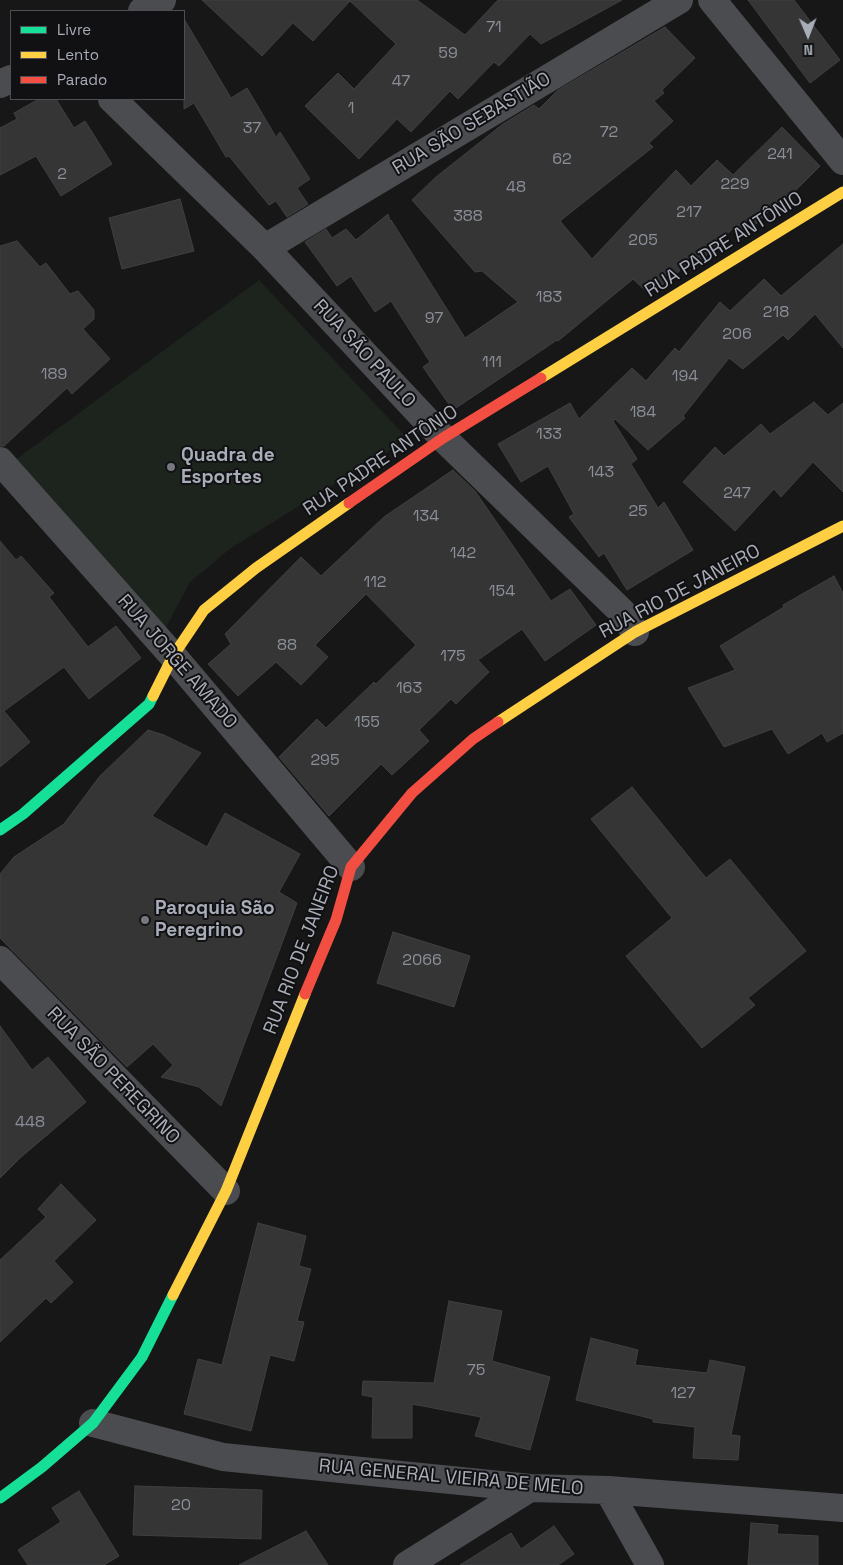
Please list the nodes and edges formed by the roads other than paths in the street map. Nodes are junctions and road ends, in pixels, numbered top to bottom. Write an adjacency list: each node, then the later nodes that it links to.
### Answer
1 (162, 0): 4 (street)
2 (679, 0): 8 (street, RUA SÃO SEBASTIÃO)
3 (712, 0): 6 (street)
4 (144, 10)
5 (113, 100): 8 (street, RUA SÃO PAULO)
6 (843, 161)
7 (843, 192): 9 (main road, RUA PADRE ANTÔNIO)
8 (265, 248): 9 (street, RUA SÃO PAULO)
9 (443, 438): 12 (street, RUA SÃO PAULO); 13 (main road, RUA PADRE ANTÔNIO)
10 (0, 461): 13 (street, RUA JORGE AMADO)
11 (843, 526): 12 (main road, RUA RIO DE JANEIRO)
12 (635, 632): 15 (main road, RUA RIO DE JANEIRO)
13 (173, 656): 14 (main road, RUA PADRE ANTÔNIO); 15 (street, RUA JORGE AMADO)
14 (0, 830)
15 (351, 867): 17 (main road, RUA RIO DE JANEIRO)
16 (0, 960): 17 (street, RUA SÃO PEREGRINO)
17 (226, 1191): 18 (main road, RUA RIO DE JANEIRO)
18 (93, 1423): 19 (street, RUA GENERAL VIEIRA DE MELO); 21 (main road, RUA RIO DE JANEIRO)
19 (530, 1488): 20 (street, RUA GENERAL VIEIRA DE MELO); 23 (street)
20 (608, 1490): 22 (street, RUA GENERAL VIEIRA DE MELO); 24 (street)
21 (0, 1498)
22 (843, 1508)
23 (407, 1565)
24 (650, 1565)

